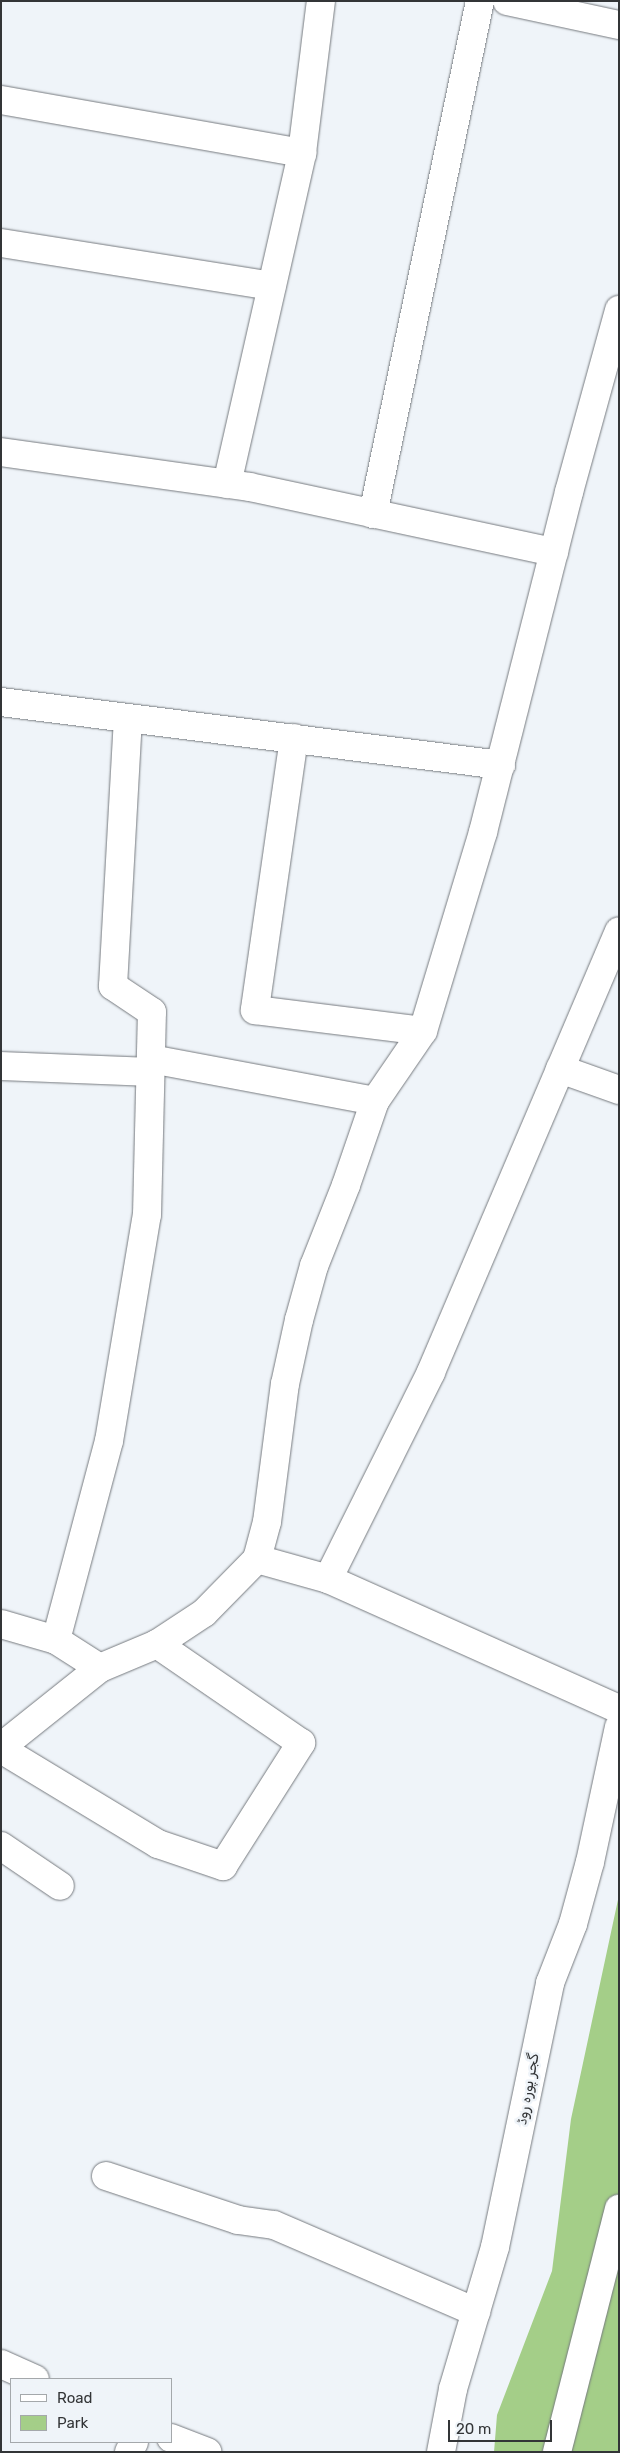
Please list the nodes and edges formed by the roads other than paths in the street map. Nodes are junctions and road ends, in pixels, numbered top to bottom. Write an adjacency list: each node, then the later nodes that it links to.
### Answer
1 (321, 1): 6 (street)
2 (480, 1): 12 (street)
3 (507, 1): 4 (street)
4 (619, 25)
5 (1, 100): 6 (street)
6 (302, 153): 8 (street)
7 (1, 243): 8 (street)
8 (272, 286): 11 (street)
9 (619, 310): 13 (street)
10 (1, 452): 11 (street)
11 (227, 484): 12 (street)
12 (373, 514): 13 (street)
13 (554, 552): 17 (street)
14 (1, 702): 15 (street)
15 (128, 718): 16 (street); 20 (street)
16 (294, 738): 17 (street); 19 (street)
17 (501, 765): 19 (street)
18 (619, 931): 22 (street)
19 (423, 1031): 24 (street)
20 (150, 1065): 21 (street); 24 (street); 28 (street)
21 (1, 1066)
22 (560, 1069): 23 (street); 26 (street)
23 (619, 1090)
24 (375, 1101): 25 (street)
25 (256, 1559): 26 (street); 29 (street)
26 (328, 1579): 31 (street)
27 (1, 1624): 28 (street)
28 (56, 1640): 30 (street)
29 (157, 1644): 30 (street); 33 (street)
30 (100, 1668): 33 (street)
31 (619, 1709)
32 (619, 1727): 38 (street, گجر پورہ روڈ)
33 (1, 1748)
34 (1, 1846): 35 (street)
35 (60, 1886)
36 (106, 2176): 38 (street)
37 (619, 2208): 44 (street)
38 (476, 2312): 43 (street, گجر پورہ روڈ)
39 (1, 2364): 40 (street)
40 (33, 2378)
41 (172, 2438): 42 (street)
42 (208, 2452)
43 (441, 2452)
44 (557, 2452)

